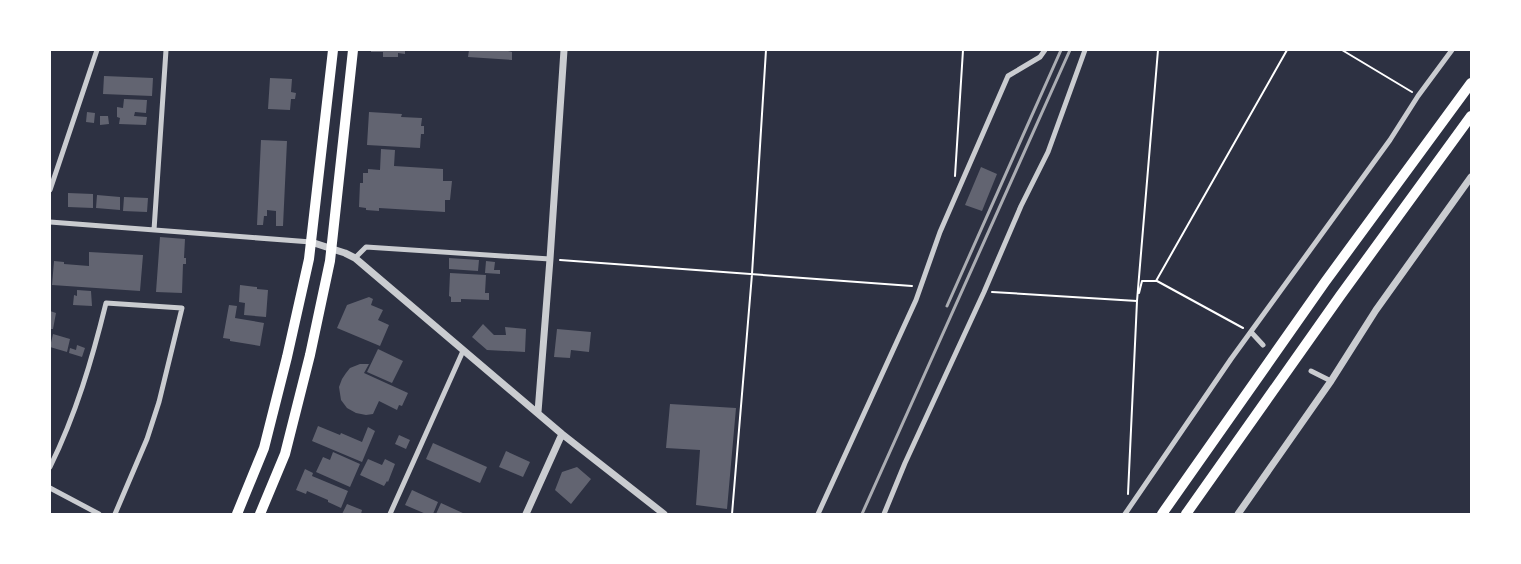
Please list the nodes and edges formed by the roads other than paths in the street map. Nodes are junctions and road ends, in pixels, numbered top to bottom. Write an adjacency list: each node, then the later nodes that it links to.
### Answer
1 (98, 50): 12 (street)
2 (166, 50): 14 (street)
3 (333, 50): 15 (highway)
4 (353, 50): 16 (highway)
5 (564, 50): 18 (street)
6 (1045, 50): 36 (street)
7 (1085, 50): 37 (street)
8 (1452, 50): 19 (street)
9 (1471, 83): 38 (highway)
10 (1471, 116): 39 (highway)
11 (1471, 176): 23 (street)
12 (50, 190)
13 (50, 222): 14 (street)
14 (154, 230): 15 (street)
15 (311, 242): 16 (street); 31 (highway)
16 (332, 249): 17 (street); 32 (highway)
17 (356, 258): 18 (street); 21 (street)
18 (550, 259): 24 (street)
19 (1251, 332): 20 (street); 28 (street)
20 (1263, 345)
21 (464, 351): 24 (street); 33 (street)
22 (1311, 371): 23 (street)
23 (1331, 381): 40 (street)
24 (538, 412): 25 (street)
25 (562, 434): 34 (street); 35 (street)
26 (50, 467): 30 (street)
27 (50, 488): 29 (street)
28 (1126, 512)
29 (100, 514)
30 (115, 514)
31 (237, 514)
32 (260, 514)
33 (390, 514)
34 (526, 514)
35 (664, 514)
36 (818, 514)
37 (884, 514)
38 (1162, 514)
39 (1186, 514)
40 (1238, 514)

